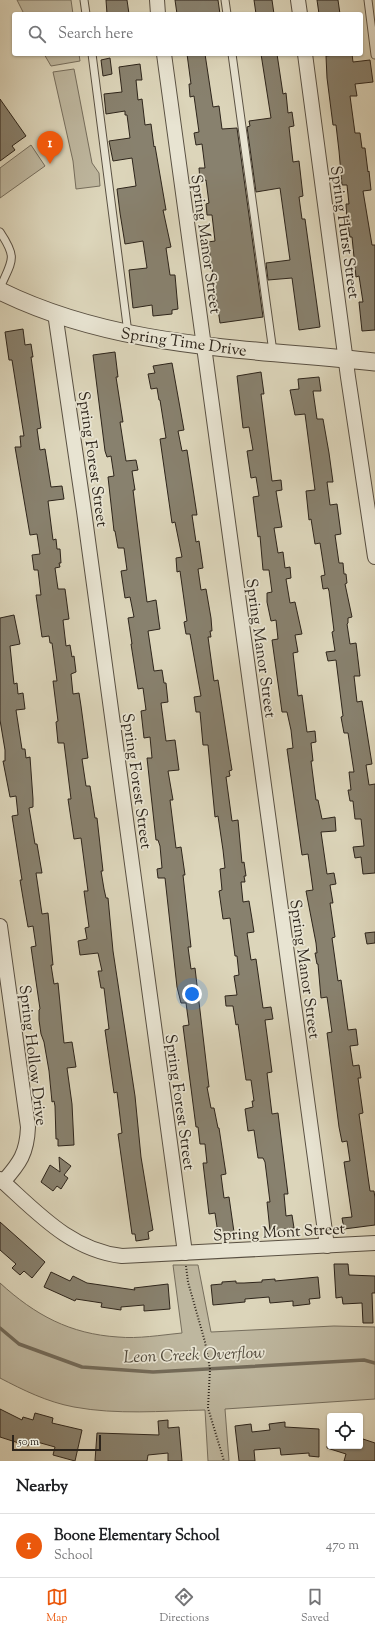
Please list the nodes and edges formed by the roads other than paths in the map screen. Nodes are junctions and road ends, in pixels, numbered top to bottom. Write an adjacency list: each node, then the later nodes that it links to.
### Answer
1 (84, 0): 6 (lane)
2 (157, 0): 7 (street)
3 (225, 0): 8 (lane)
4 (298, 0): 9 (street)
5 (368, 0): 10 (lane)
6 (86, 12)
7 (158, 12)
8 (227, 12)
9 (300, 12)
10 (375, 55)
11 (92, 56): 19 (lane)
12 (164, 56): 20 (street, Spring Manor Street)
13 (232, 56): 21 (lane)
14 (305, 56): 22 (street, Spring Hurst Street)
15 (0, 232): 16 (lane)
16 (0, 288)
17 (0, 291): 18 (street, Spring Time Drive)
18 (55, 313): 19 (street, Spring Time Drive); 29 (street, Spring Forest Street)
19 (128, 335): 20 (street, Spring Time Drive)
20 (203, 345): 21 (street, Spring Time Drive); 28 (street, Spring Manor Street)
21 (273, 352): 22 (street, Spring Time Drive)
22 (346, 359): 23 (street, Spring Time Drive); 24 (street, Spring Hurst Street)
23 (375, 362)
24 (375, 557)
25 (0, 926): 26 (street, Spring Hollow Drive)
26 (2, 1181): 29 (street, Spring Mont Street)
27 (375, 1244): 28 (street, Spring Mont Street)
28 (327, 1246): 29 (street, Spring Mont Street)
29 (185, 1253)

